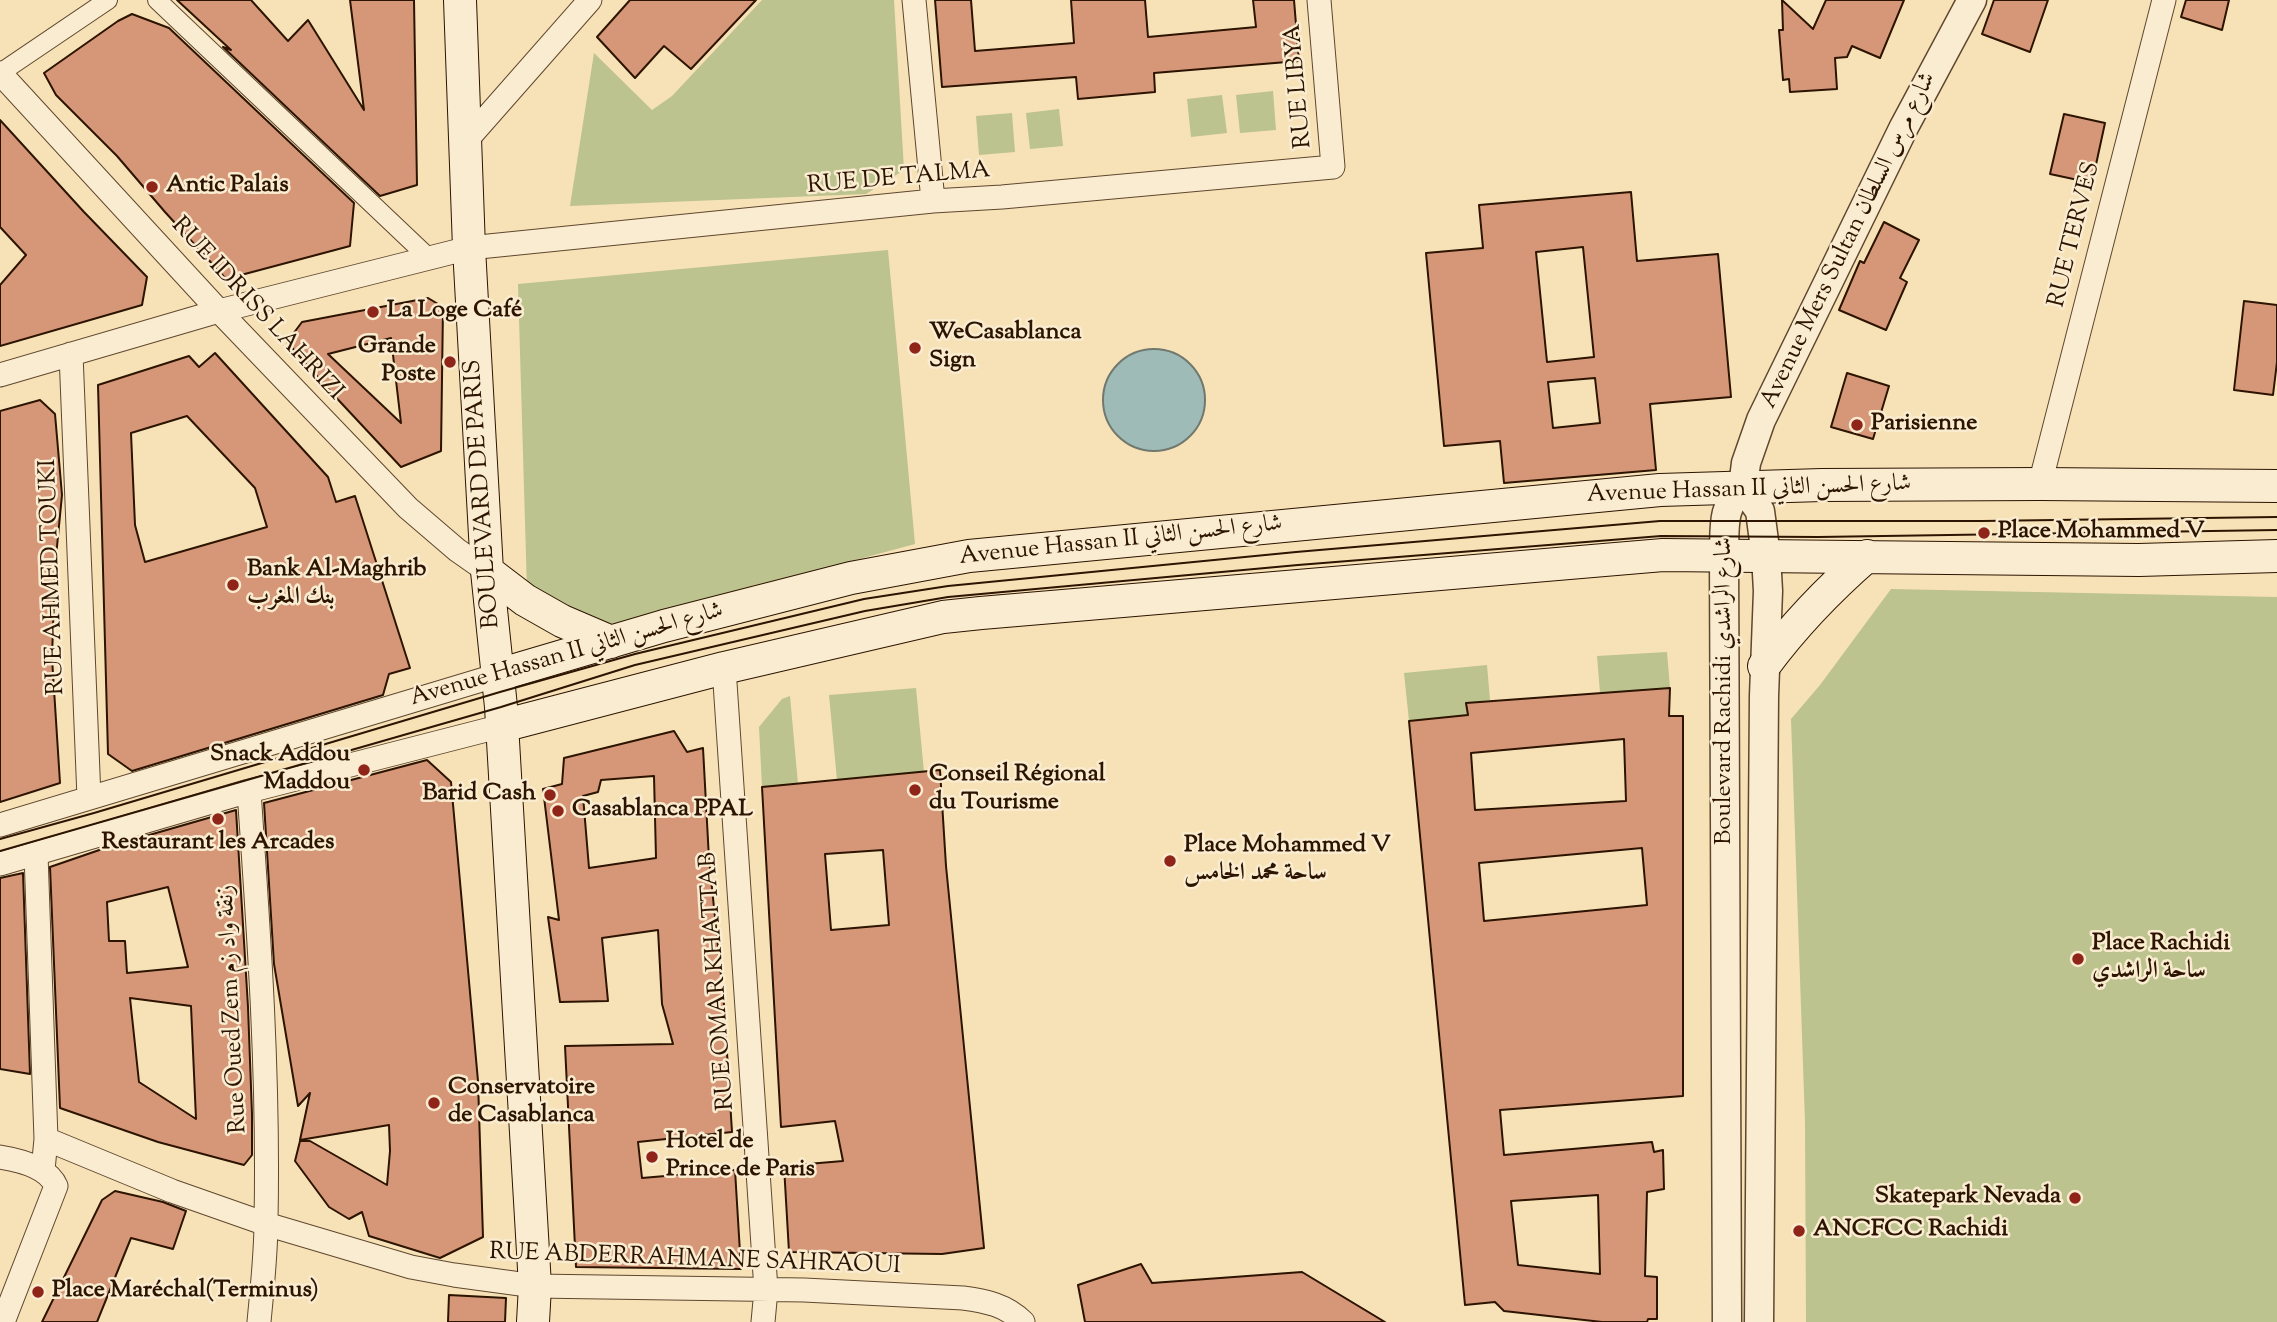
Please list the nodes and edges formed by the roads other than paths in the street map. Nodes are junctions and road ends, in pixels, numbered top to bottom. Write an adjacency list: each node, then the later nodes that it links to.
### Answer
1 (108, 0): 9 (street)
2 (157, 0): 14 (street)
3 (460, 0): 10 (main road, BOULEVARD DE PARIS)
4 (590, 0): 10 (street)
5 (914, 0): 12 (street)
6 (1318, 0): 11 (street, RUE LIBYA)
7 (1972, 0): 20 (street, Avenue Mers Sultan شارع مرس السلطان)
8 (2164, 0): 18 (street, RUE TERVES)
9 (0, 73): 15 (street, RUE IDRISS LAHRIZI)
10 (465, 142): 13 (main road, BOULEVARD DE PARIS)
11 (1333, 167): 12 (street, RUE DE TALMA)
12 (933, 201): 13 (street, RUE DE TALMA)
13 (469, 248): 14 (street, RUE DE TALMA); 25 (main road, BOULEVARD DE PARIS)
14 (429, 258): 15 (street, RUE DE TALMA)
15 (219, 311): 16 (street, RUE DE TALMA); 25 (street, RUE IDRISS LAHRIZI)
16 (71, 354): 17 (street, RUE DE TALMA); 32 (street, RUE AHMED TOUKI)
17 (0, 375)
18 (2040, 484): 19 (main road, Avenue Hassan II شارع الحسن الثاني); 20 (main road, Avenue Hassan II شارع الحسن الثاني)
19 (2277, 486)
20 (1744, 487): 21 (street, Boulevard Rachidi شارع الراشدي); 22 (street, Boulevard Rachidi شارع الراشدي); 26 (main road, Avenue Hassan II شارع الحسن الثاني)
21 (1724, 555): 22 (main road, Avenue Hassan II شارع الحسن الثاني); 28 (main road, Avenue Hassan II شارع الحسن الثاني); 47 (street, Boulevard Rachidi شارع الراشدي)
22 (1766, 555): 23 (main road, Avenue Hassan II شارع الحسن الثاني); 27 (street, Boulevard Rachidi شارع الراشدي)
23 (1867, 556): 24 (main road, Avenue Hassan II شارع الحسن الثاني); 27 (main road)
24 (2277, 556)
25 (487, 571): 26 (main road); 29 (main road, BOULEVARD DE PARIS)
26 (611, 642): 29 (main road, Avenue Hassan II شارع الحسن الثاني)
27 (1764, 666): 48 (street, Boulevard Rachidi شارع الراشدي)
28 (724, 668): 30 (main road, Avenue Hassan II شارع الحسن الثاني); 41 (street, RUE OMAR KHATTAB)
29 (498, 675): 30 (main road, BOULEVARD DE PARIS); 32 (street, Avenue Hassan II شارع الحسن الثاني)
30 (502, 726): 31 (street, Avenue Hassan II شارع الحسن الثاني); 40 (main road, BOULEVARD DE PARIS)
31 (249, 791): 34 (street, Avenue Hassan II شارع الحسن الثاني); 39 (street, Rue Oued Zem زنقة واد زم)
32 (89, 798): 33 (street, Avenue Hassan II شارع الحسن الثاني)
33 (0, 825)
34 (36, 854): 35 (street, Avenue Hassan II شارع الحسن الثاني); 36 (street)
35 (0, 864)
36 (46, 1139): 38 (street); 39 (street, RUE ABDERRAHMANE SAHRAOUI)
37 (0, 1157): 38 (street)
38 (43, 1170): 42 (street)
39 (266, 1224): 40 (street, RUE ABDERRAHMANE SAHRAOUI); 43 (street, Rue Oued Zem زنقة واد زم)
40 (535, 1286): 41 (street, RUE ABDERRAHMANE SAHRAOUI); 44 (main road, BOULEVARD DE PARIS)
41 (766, 1290): 45 (street, RUE OMAR KHATTAB); 46 (street, RUE ABDERRAHMANE SAHRAOUI)
42 (3, 1322)
43 (259, 1322)
44 (533, 1322)
45 (763, 1322)
46 (1023, 1322)
47 (1727, 1322)
48 (1759, 1322)

